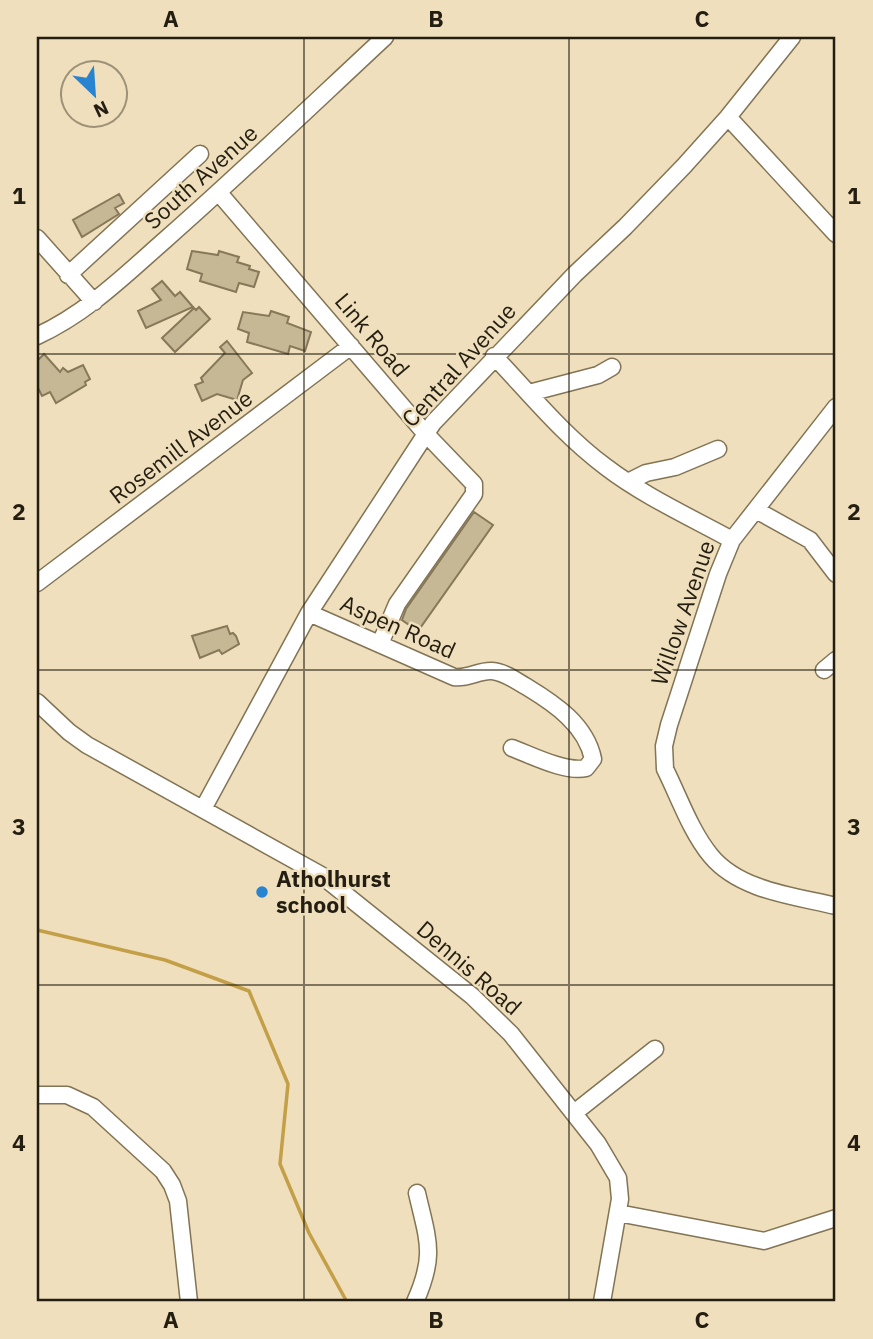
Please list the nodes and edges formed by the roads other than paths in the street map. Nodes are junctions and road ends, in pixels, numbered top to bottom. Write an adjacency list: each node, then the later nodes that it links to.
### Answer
1 (385, 37): 5 (street, South Avenue)
2 (792, 37): 3 (street, Central Avenue)
3 (728, 117): 6 (street); 12 (street, Central Avenue)
4 (200, 154): 8 (street)
5 (219, 193): 9 (street, South Avenue); 11 (street, Link Road)
6 (836, 234)
7 (37, 238): 8 (street)
8 (68, 275): 9 (street)
9 (94, 302): 10 (street, South Avenue)
10 (37, 336)
11 (351, 346): 16 (street, Link Road); 22 (street, Rosemill Avenue)
12 (494, 356): 14 (street); 16 (street, Central Avenue)
13 (612, 367): 14 (street)
14 (529, 394): 18 (street)
15 (836, 407): 19 (street, Willow Avenue)
16 (425, 433): 23 (street, Central Avenue); 24 (street, Link Road)
17 (718, 449): 18 (street)
18 (628, 482): 20 (street)
19 (756, 510): 20 (street, Willow Avenue); 21 (street)
20 (732, 540): 28 (street, Willow Avenue)
21 (836, 574)
22 (37, 583)
23 (309, 613): 24 (street, Aspen Road); 27 (street, Central Avenue)
24 (380, 644): 26 (street, Aspen Road)
25 (37, 702): 27 (street, Dennis Road)
26 (512, 748)
27 (203, 808): 31 (street, Dennis Road)
28 (836, 906)
29 (656, 1049): 31 (street)
30 (37, 1095): 35 (street)
31 (574, 1114): 33 (street, Dennis Road)
32 (417, 1193): 36 (street)
33 (618, 1213): 34 (street); 37 (street, Dennis Road)
34 (836, 1218)
35 (189, 1302)
36 (415, 1302)
37 (601, 1302)

